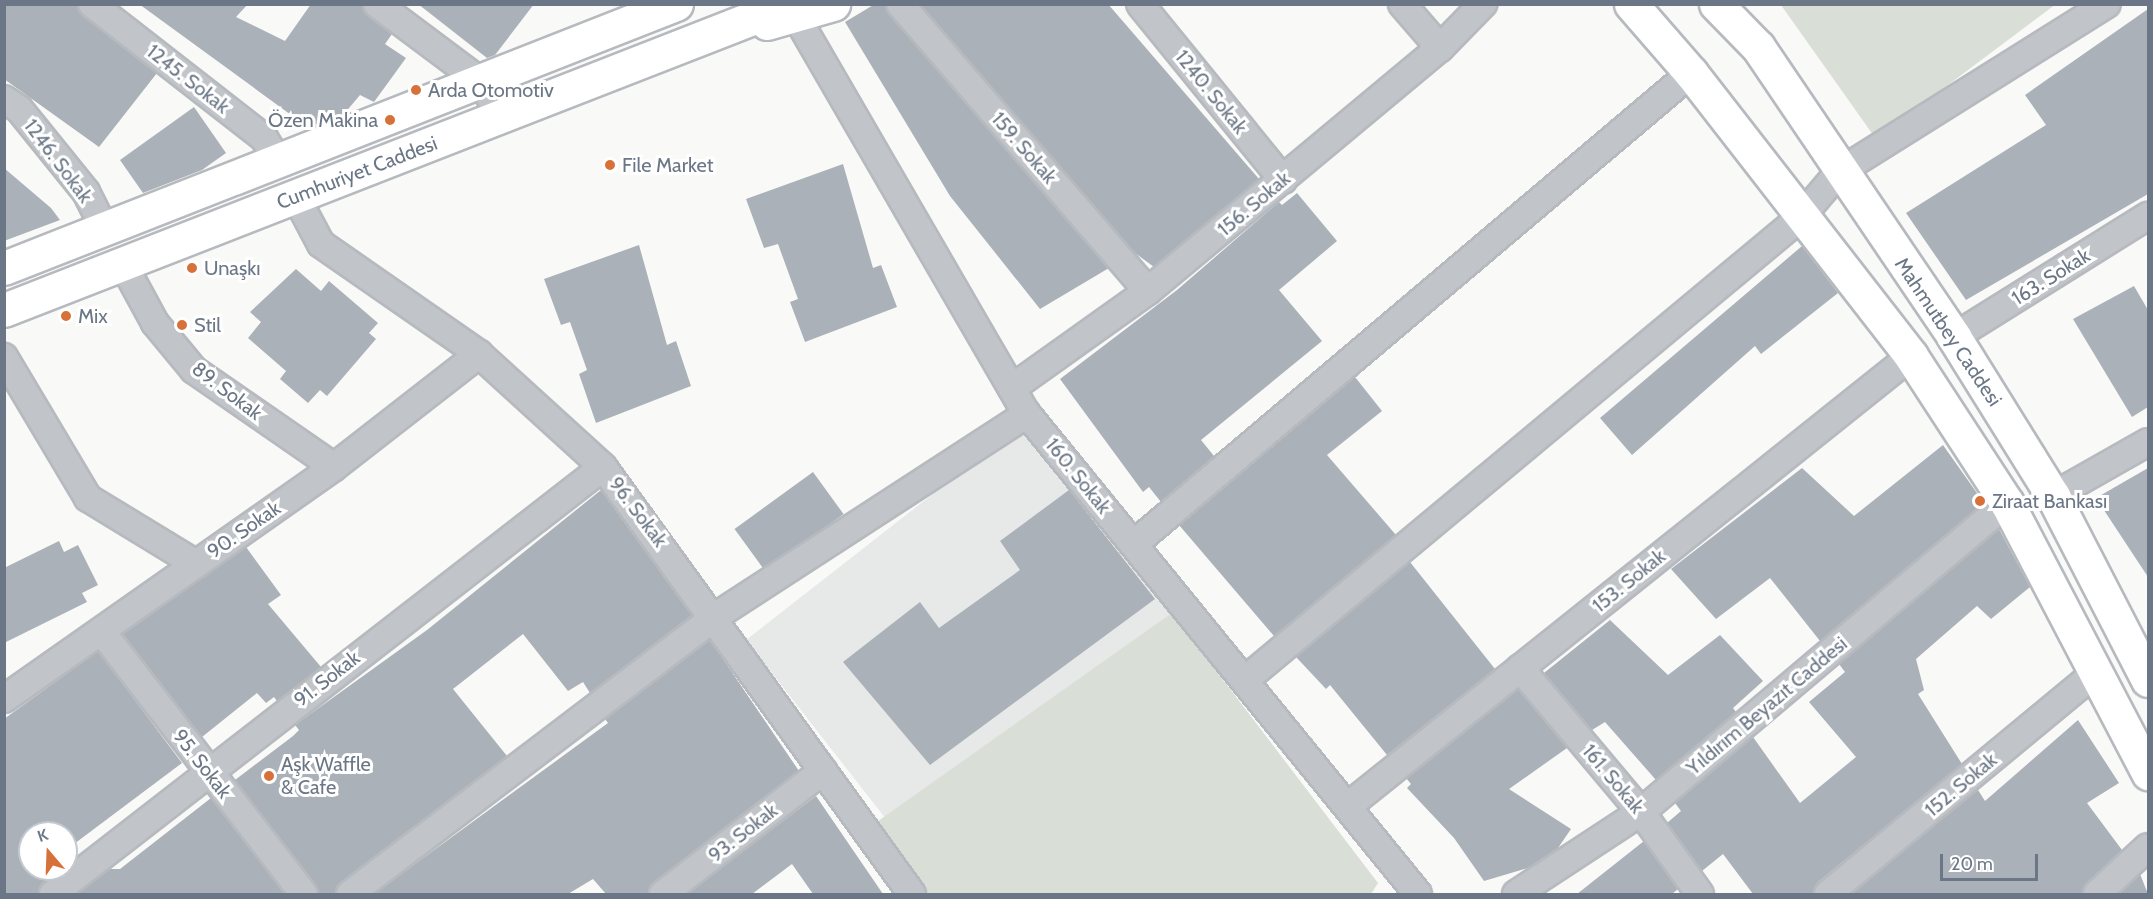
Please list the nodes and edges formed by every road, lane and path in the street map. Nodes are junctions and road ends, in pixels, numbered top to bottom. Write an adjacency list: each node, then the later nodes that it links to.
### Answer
1 (92, 4): 20 (street, 1245. Sokak)
2 (377, 4): 17 (street)
3 (833, 4): 13 (main road, Cumhuriyet Caddesi)
4 (900, 4): 29 (street, 159. Sokak)
5 (1140, 4): 22 (street, 1240. Sokak)
6 (1402, 4): 15 (street)
7 (1483, 4): 15 (street, 156. Sokak)
8 (1631, 4): 16 (main road)
9 (1716, 4): 14 (main road, Mahmutbey Caddesi)
10 (1734, 4): 14 (main road)
11 (2107, 4): 21 (street)
12 (648, 9): 17 (main road, Cumhuriyet Caddesi)
13 (793, 11): 19 (main road, Cumhuriyet Caddesi); 35 (street, 160. Sokak)
14 (1758, 47): 21 (main road, Mahmutbey Caddesi)
15 (1440, 48): 22 (street, 156. Sokak)
16 (1691, 73): 25 (main road); 42 (street)
17 (480, 81): 19 (street); 20 (main road, Cumhuriyet Caddesi)
18 (4, 99): 26 (street, 1246. Sokak)
19 (502, 117): 23 (main road, Cumhuriyet Caddesi)
20 (277, 160): 26 (main road, Cumhuriyet Caddesi)
21 (1839, 172): 25 (street); 31 (main road, Mahmutbey Caddesi)
22 (1283, 180): 29 (street, 156. Sokak)
23 (296, 197): 27 (main road, Cumhuriyet Caddesi); 32 (street, 96. Sokak)
24 (2148, 216): 31 (street, 163. Sokak)
25 (1800, 218): 33 (main road); 48 (street)
26 (104, 228): 28 (main road, Cumhuriyet Caddesi)
27 (123, 264): 30 (main road, Cumhuriyet Caddesi); 38 (street, 89. Sokak)
28 (4, 268)
29 (1148, 291): 35 (street, 156. Sokak)
30 (4, 310)
31 (1954, 337): 40 (main road, Mahmutbey Caddesi)
32 (479, 354): 38 (street, 90. Sokak); 39 (street, 96. Sokak)
33 (1911, 356): 41 (main road); 46 (street, 153. Sokak)
34 (4, 357): 43 (street)
35 (1012, 388): 36 (street, 160. Sokak)
36 (1027, 414): 42 (street, 160. Sokak); 44 (street)
37 (2148, 442): 40 (street)
38 (334, 466): 43 (street, 90. Sokak)
39 (603, 467): 44 (street, 96. Sokak); 51 (street, 91. Sokak)
40 (2053, 496): 49 (main road, Mahmutbey Caddesi)
41 (2007, 503): 47 (main road); 55 (street, Yıldırım Beyazıt Caddesi)
42 (1134, 544): 48 (street, 160. Sokak)
43 (195, 564): 45 (street, 90. Sokak)
44 (716, 616): 52 (street, 96. Sokak); 59 (street)
45 (102, 632): 50 (street, 90. Sokak); 51 (street, 95. Sokak)
46 (1520, 668): 54 (street, 153. Sokak); 55 (street, 161. Sokak)
47 (2093, 675): 53 (main road); 65 (street, 152. Sokak)
48 (1245, 680): 54 (street, 160. Sokak)
49 (2148, 680)
50 (4, 699)
51 (207, 771): 57 (street, 91. Sokak); 58 (street, 95. Sokak)
52 (823, 771): 60 (street, 93. Sokak); 61 (street, 96. Sokak)
53 (2148, 773)
54 (1348, 806): 62 (street, 160. Sokak)
55 (1641, 812): 63 (street, Yıldırım Beyazıt Caddesi); 64 (street, 161. Sokak)
56 (2148, 847): 66 (street)
57 (53, 894)
58 (304, 894)
59 (350, 894)
60 (663, 894)
61 (912, 894)
62 (1418, 894)
63 (1516, 894)
64 (1700, 894)
65 (1828, 894)
66 (2097, 894)

